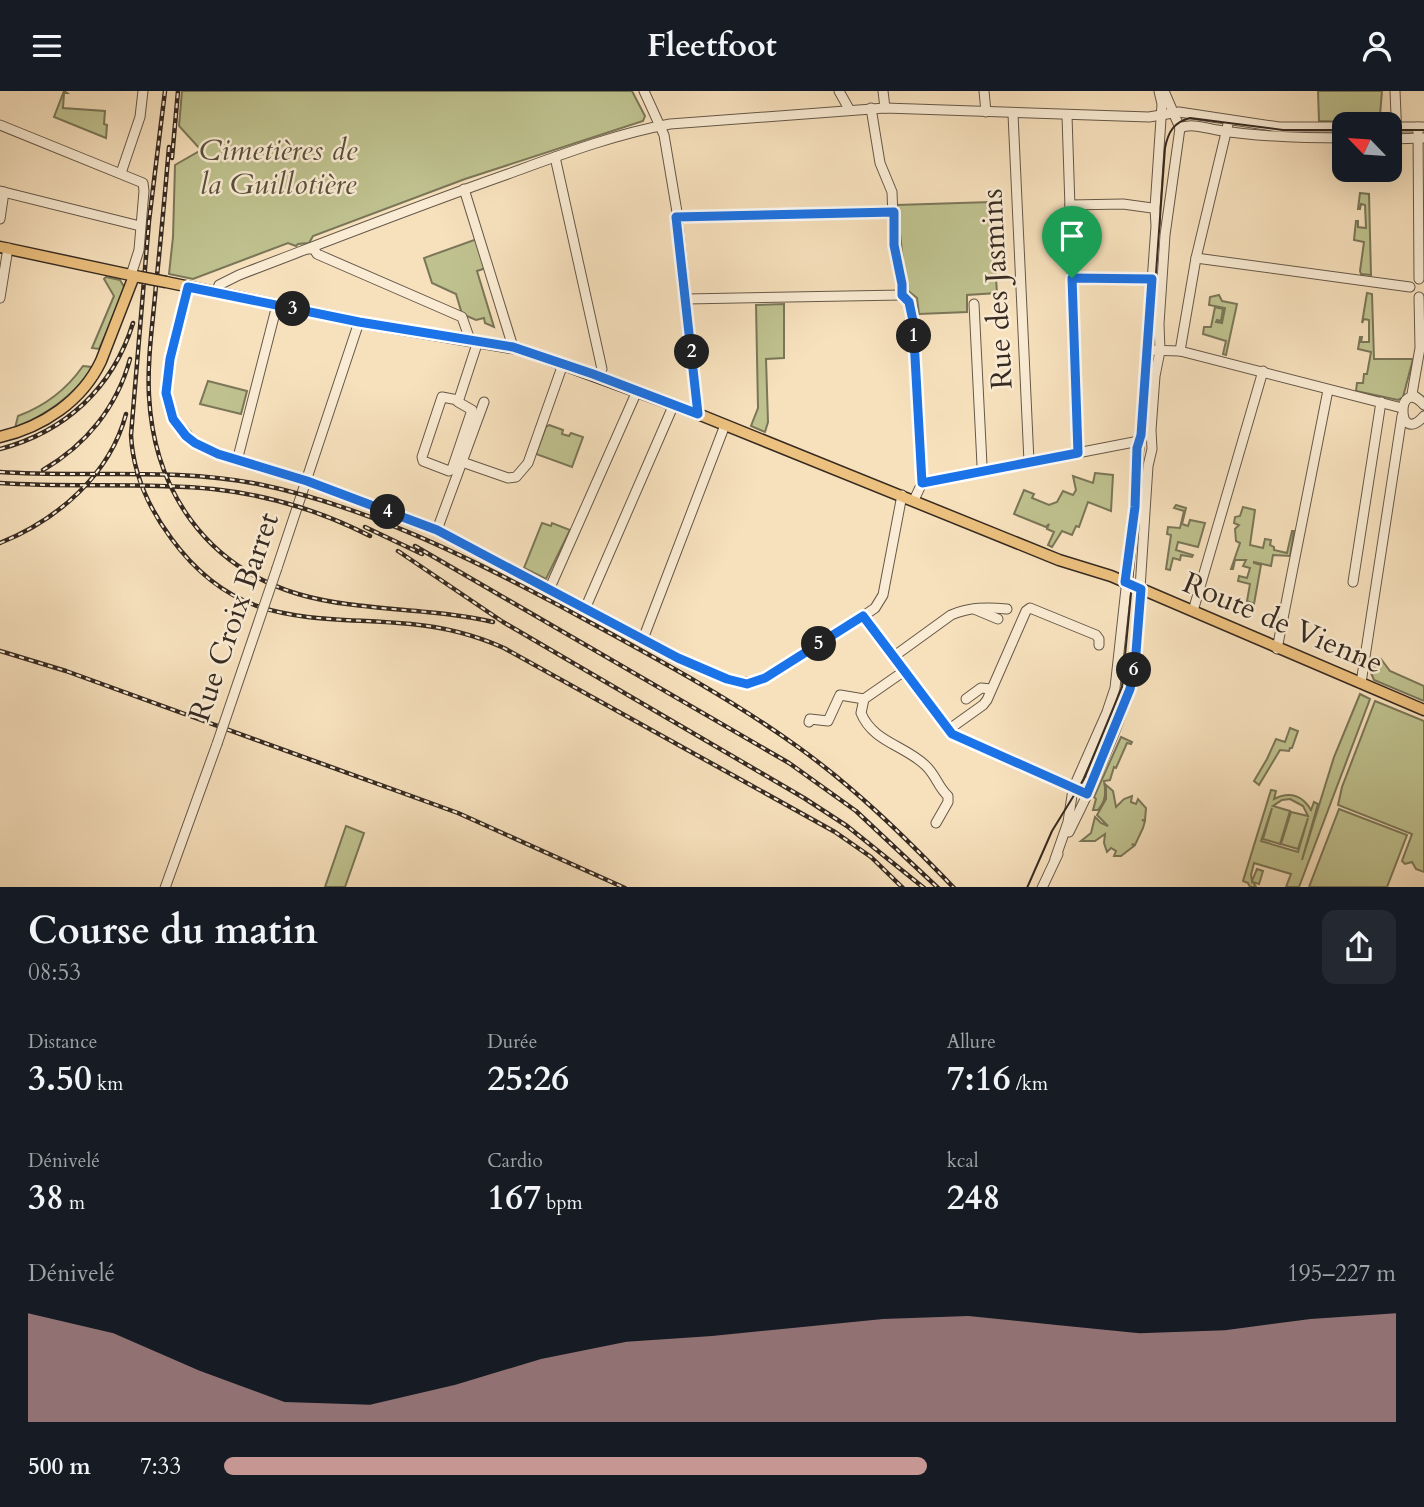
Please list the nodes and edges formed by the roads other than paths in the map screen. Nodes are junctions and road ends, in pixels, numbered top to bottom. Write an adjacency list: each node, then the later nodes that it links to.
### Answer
1 (143, 91): 30 (street)
2 (644, 91): 20 (street)
3 (839, 91): 10 (street)
4 (883, 91): 9 (street)
5 (984, 91): 12 (street)
6 (1158, 91): 17 (street)
7 (1164, 91): 14 (street)
8 (1395, 91): 13 (street)
9 (885, 108): 11 (street); 12 (street)
10 (849, 109): 11 (street); 20 (street)
11 (871, 109): 35 (street)
12 (986, 112): 15 (street)
13 (1394, 112)
14 (1175, 113): 17 (street); 18 (street); 24 (street)
15 (1013, 114): 16 (street); 80 (street, Rue des Jasmins)
16 (1067, 116): 17 (street); 33 (street)
17 (1161, 117): 24 (street); 44 (street)
18 (1228, 120): 21 (street); 25 (street)
19 (0, 125): 30 (street)
20 (661, 126): 29 (street); 36 (street)
21 (1332, 127)
22 (1402, 127): 23 (street)
23 (1421, 127): 27 (street)
24 (1180, 128): 25 (street); 59 (street)
25 (1227, 131): 26 (street); 41 (street)
26 (1332, 138)
27 (1421, 138): 28 (street); 45 (street)
28 (1402, 139)
29 (555, 157): 31 (street); 63 (street)
30 (121, 173): 38 (street)
31 (464, 189): 40 (street); 57 (street)
32 (2, 191): 37 (street); 38 (street)
33 (1070, 205): 34 (street); 43 (street)
34 (1152, 208)
35 (894, 212): 36 (street); 49 (street)
36 (676, 217): 52 (street)
37 (0, 219)
38 (140, 226): 42 (street)
39 (4, 247): 42 (main road, Route de Vienne); 51 (street)
40 (306, 249): 48 (street); 56 (street)
41 (1196, 258): 47 (street); 60 (street)
42 (135, 276): 46 (main road, Route de Vienne, bridge); 75 (main road)
43 (1072, 278): 44 (street); 77 (street)
44 (1152, 279): 58 (street)
45 (1422, 280): 47 (street)
46 (188, 287): 48 (main road, Route de Vienne); 78 (street)
47 (1410, 287): 50 (street)
48 (216, 293): 54 (main road, Route de Vienne)
49 (902, 295): 52 (street); 83 (street)
50 (1421, 296): 69 (street)
51 (0, 298)
52 (686, 299): 72 (street)
53 (974, 304): 81 (street)
54 (277, 305): 55 (main road, Route de Vienne); 78 (street)
55 (359, 322): 56 (main road, Route de Vienne); 82 (street, Rue Croix Barret)
56 (474, 340): 57 (main road, Route de Vienne); 66 (street)
57 (513, 347): 61 (main road, Route de Vienne)
58 (1146, 350): 59 (street); 76 (street)
59 (1160, 351): 60 (street); 90 (street)
60 (1180, 351): 62 (street)
61 (563, 363): 63 (main road, Route de Vienne); 79 (street)
62 (1263, 371): 64 (street); 94 (street)
63 (599, 376): 65 (main road, Route de Vienne)
64 (1328, 390): 68 (street); 99 (street)
65 (637, 391): 70 (main road, Route de Vienne); 89 (street)
66 (458, 400): 66 (street)
67 (484, 402): 79 (street)
68 (1381, 402): 71 (street); 87 (street)
69 (1422, 403): 71 (street)
70 (674, 404): 72 (main road, Route de Vienne); 92 (street)
71 (1402, 412): 73 (street); 102 (street)
72 (698, 414): 74 (main road, Route de Vienne)
73 (1424, 417)
74 (725, 425): 84 (main road, Route de Vienne); 97 (street)
75 (0, 437)
76 (1139, 441): 77 (street); 88 (street)
77 (1078, 453): 80 (street)
78 (237, 461): 82 (street)
79 (462, 462): 86 (street)
80 (1030, 462): 83 (street)
81 (982, 465)
82 (307, 481): 86 (street); 113 (street, Rue Croix Barret, bridge)
83 (922, 483): 85 (street)
84 (902, 495): 85 (main road, Route de Vienne); 95 (street)
85 (914, 500): 88 (main road, Route de Vienne)
86 (437, 530): 89 (street)
87 (1353, 582)
88 (1125, 585): 90 (main road, Route de Vienne); 109 (street)
89 (549, 590): 92 (street)
90 (1141, 592): 94 (main road, Route de Vienne); 110 (street)
91 (972, 608): 93 (street); 96 (street); 100 (street)
92 (585, 609): 97 (street)
93 (1007, 609)
94 (1194, 611): 99 (main road, Route de Vienne)
95 (863, 616): 97 (street); 100 (street)
96 (998, 619)
97 (643, 639)
98 (1099, 645): 103 (street)
99 (1277, 649): 102 (main road, Route de Vienne)
100 (893, 657): 108 (street)
101 (900, 674): 104 (street)
102 (1362, 683): 106 (main road, Route de Vienne)
103 (992, 687): 105 (street); 108 (street)
104 (864, 699): 107 (street); 111 (street)
105 (966, 699)
106 (1424, 710)
107 (809, 722)
108 (948, 730): 109 (street)
109 (1073, 789): 110 (street); 112 (street)
110 (1087, 794): 112 (street)
111 (936, 823)
112 (1055, 859): 114 (street)
113 (165, 887)
114 (1042, 887)

